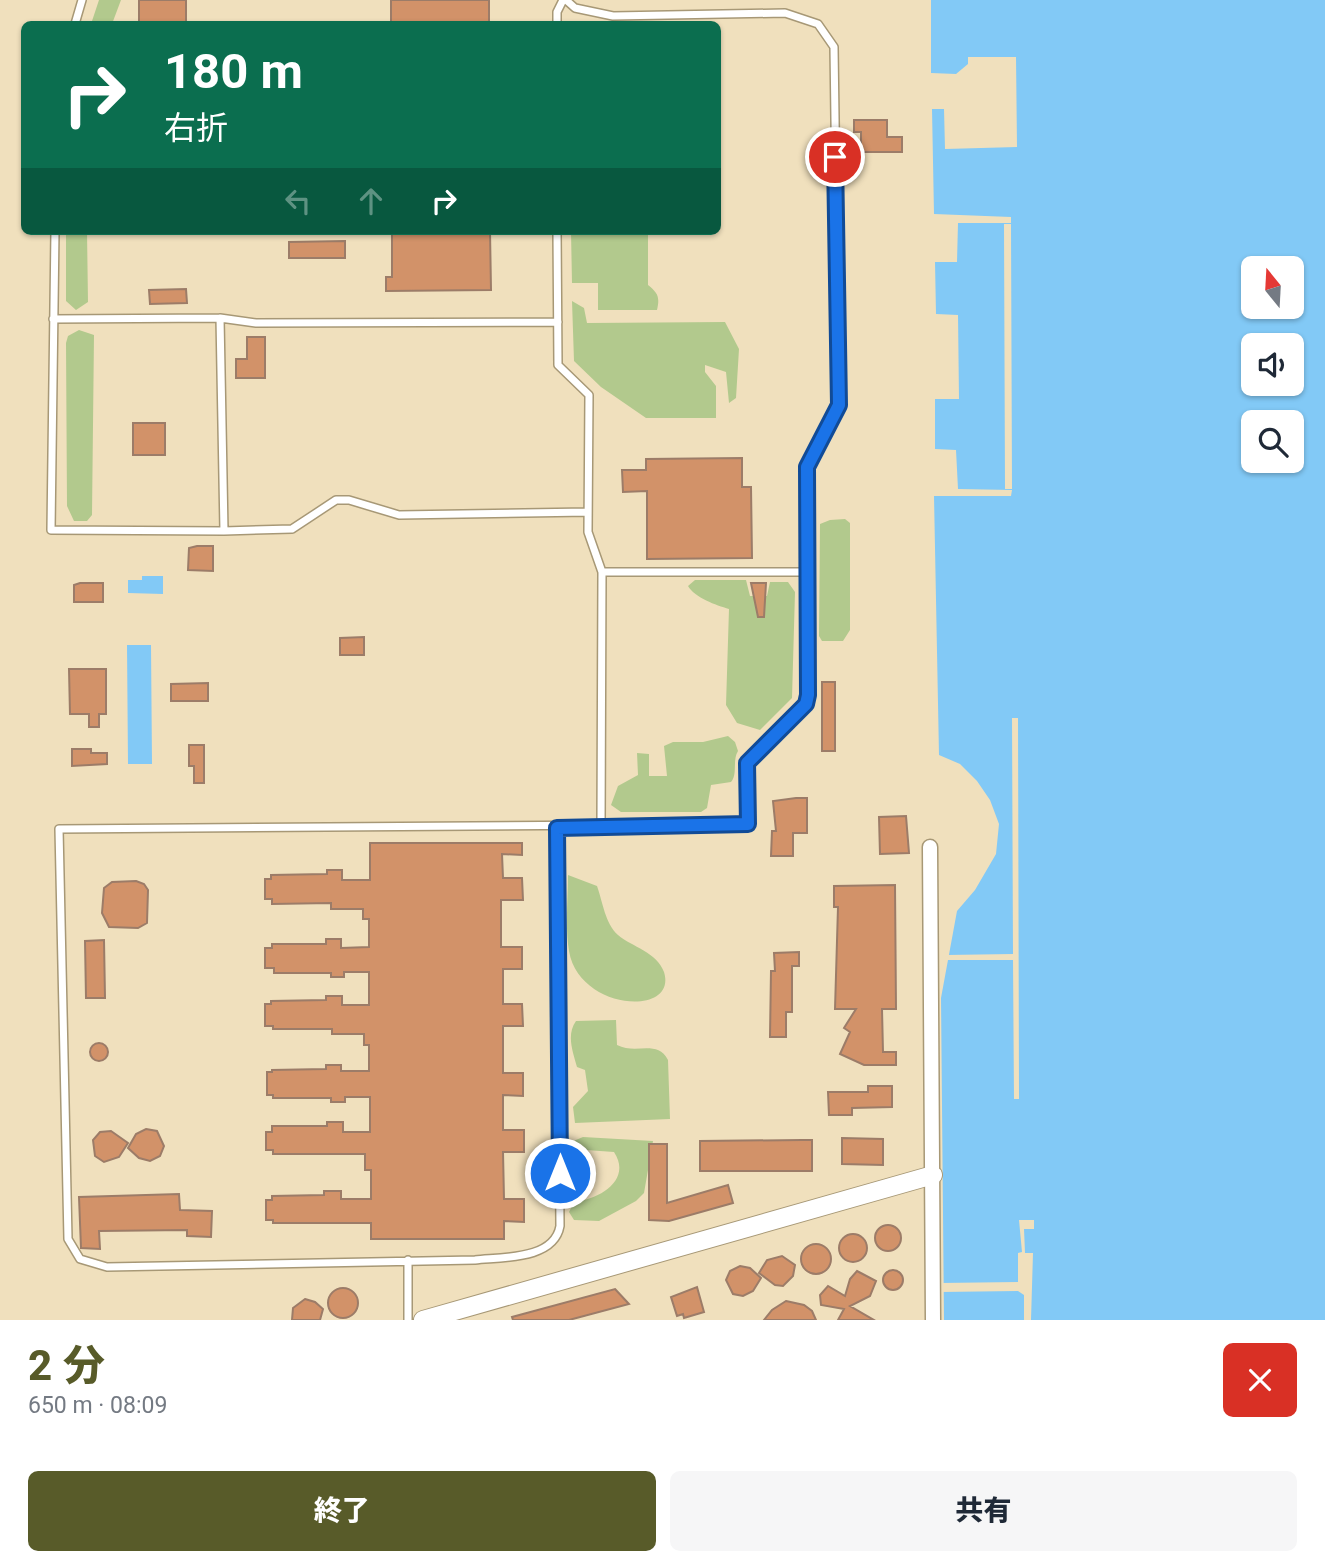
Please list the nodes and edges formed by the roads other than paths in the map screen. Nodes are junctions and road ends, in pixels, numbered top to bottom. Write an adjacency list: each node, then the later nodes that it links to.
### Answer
1 (82, 0): 3 (lane)
2 (565, 0): 4 (lane); 13 (lane)
3 (76, 21)
4 (557, 21)
5 (55, 235): 8 (lane)
6 (557, 235): 9 (lane)
7 (220, 318): 8 (lane); 9 (lane); 11 (lane)
8 (53, 319): 11 (lane)
9 (558, 322): 10 (lane)
10 (588, 512): 11 (lane); 12 (lane)
11 (225, 531)
12 (602, 572): 13 (lane); 14 (lane)
13 (808, 572): 14 (lane)
14 (601, 826): 15 (lane)
15 (557, 828): 18 (lane); 18 (lane)
16 (930, 846): 17 (street)
17 (933, 1175): 20 (street); 21 (street)
18 (408, 1260): 19 (lane)
19 (408, 1320)
20 (423, 1320)
21 (933, 1320)

